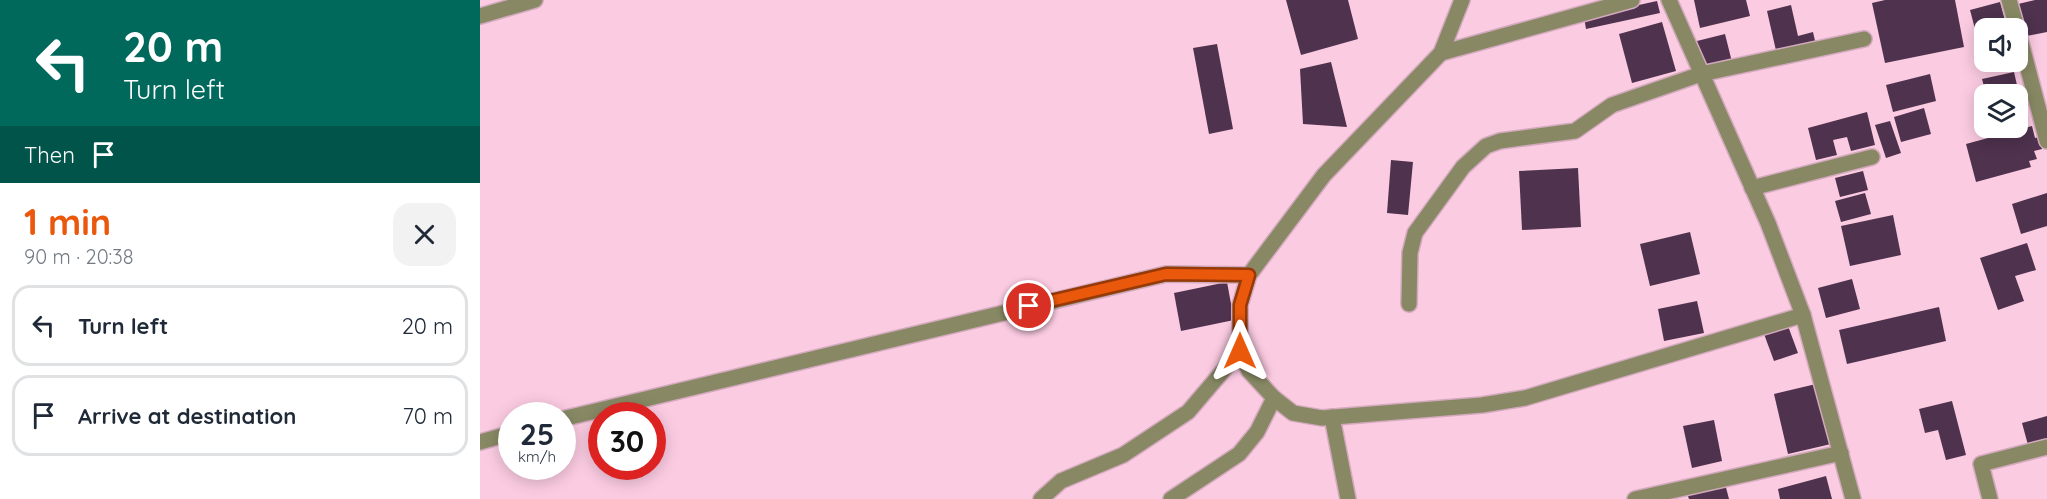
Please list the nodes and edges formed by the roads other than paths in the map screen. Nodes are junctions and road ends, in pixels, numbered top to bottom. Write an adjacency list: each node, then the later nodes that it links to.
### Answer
1 (536, 0): 6 (street)
2 (1462, 0): 9 (street)
3 (1632, 0): 9 (street)
4 (1669, 0): 11 (street)
5 (2009, 0): 7 (street)
6 (480, 16)
7 (2014, 18)
8 (1864, 39): 11 (street)
9 (1441, 53): 15 (street)
10 (2028, 71): 12 (street)
11 (1701, 74): 14 (street); 16 (street)
12 (2047, 141)
13 (1872, 157): 14 (street)
14 (1752, 188): 17 (street)
15 (1249, 275): 18 (street); 20 (street)
16 (1409, 304)
17 (1803, 315): 21 (street); 25 (street)
18 (1240, 351): 19 (street); 26 (street)
19 (1274, 398): 21 (street); 27 (street)
20 (576, 416)
21 (1332, 417): 28 (street)
22 (498, 437): 23 (street)
23 (480, 442)
24 (2047, 447): 31 (street)
25 (1841, 453): 29 (street); 30 (street)
26 (1041, 499)
27 (1171, 499)
28 (1348, 499)
29 (1635, 499)
30 (1853, 499)
31 (1990, 499)

